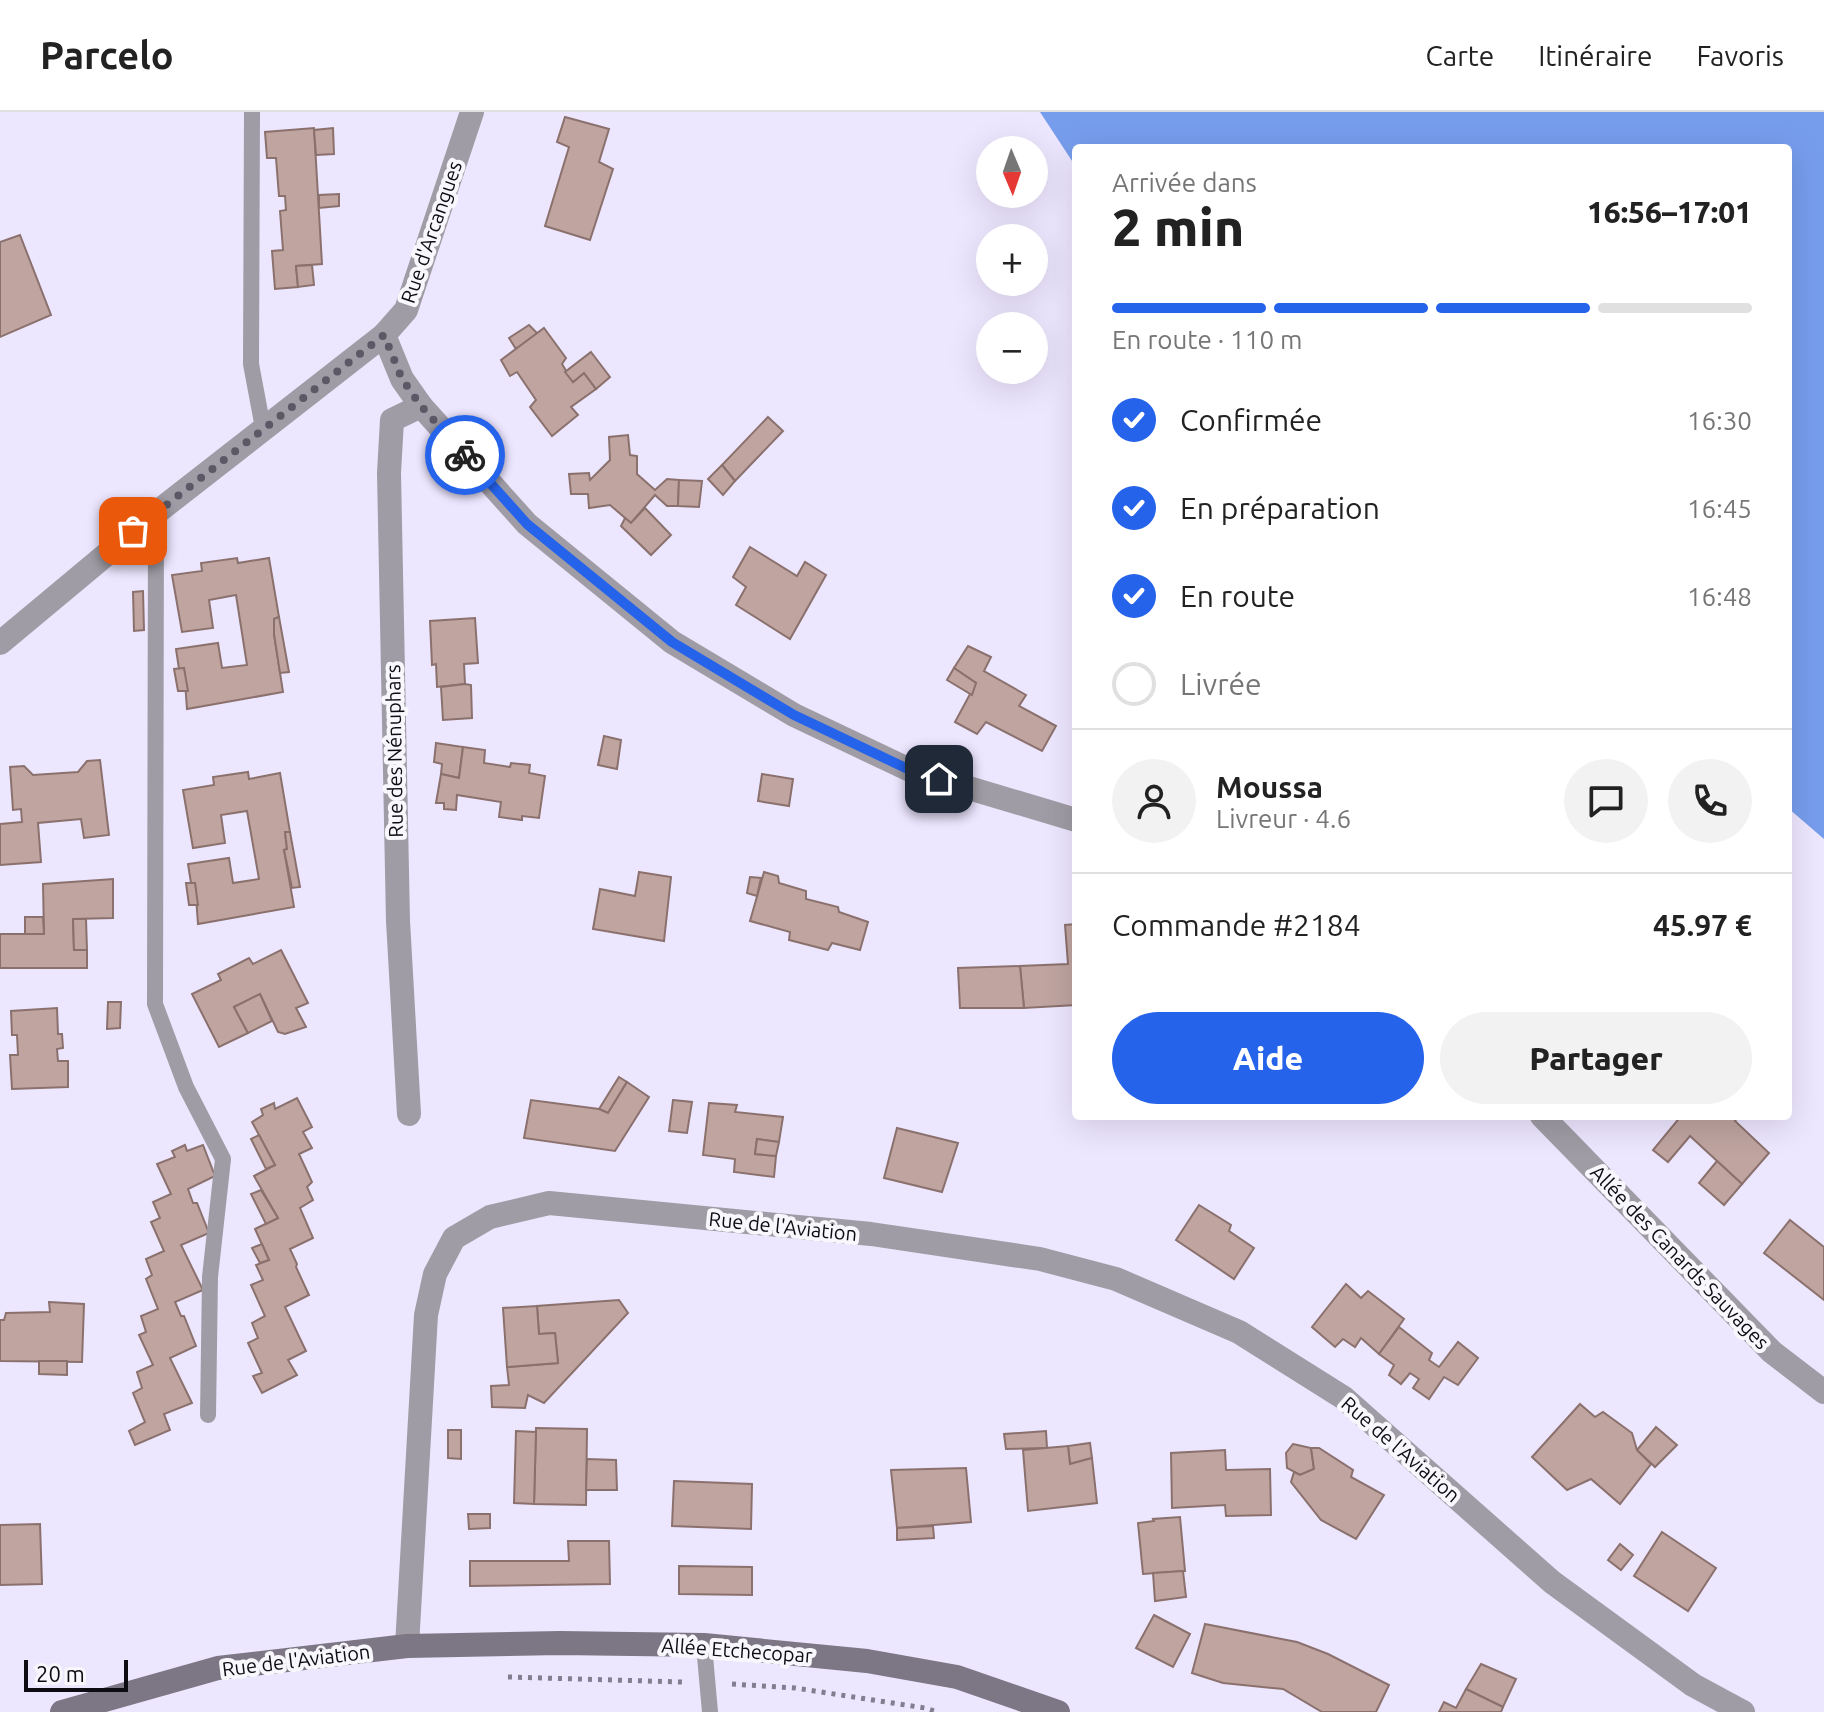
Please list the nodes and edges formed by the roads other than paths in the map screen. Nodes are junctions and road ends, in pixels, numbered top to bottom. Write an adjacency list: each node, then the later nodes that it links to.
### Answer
1 (252, 112): 5 (lane)
2 (472, 112): 3 (street, Rue d'Arcangues)
3 (384, 335): 4 (street); 5 (street, Rue d'Arcangues)
4 (421, 406): 8 (street); 9 (street, Rue des Nénuphars)
5 (263, 428): 6 (street, Rue d'Arcangues)
6 (156, 513): 7 (street, Rue d'Arcangues); 12 (lane)
7 (0, 643)
8 (1072, 819)
9 (409, 1114)
10 (1546, 1120): 11 (street, Allée des Canards Sauvages)
11 (1824, 1392)
12 (208, 1415)
13 (704, 1645): 14 (street, Allée Etchecopar); 16 (lane); 17 (street, Allée Etchecopar)
14 (407, 1646): 15 (street, Rue de l'Aviation); 18 (street, Rue de l'Aviation)
15 (62, 1712)
16 (710, 1712)
17 (1058, 1712)
18 (1743, 1712)

